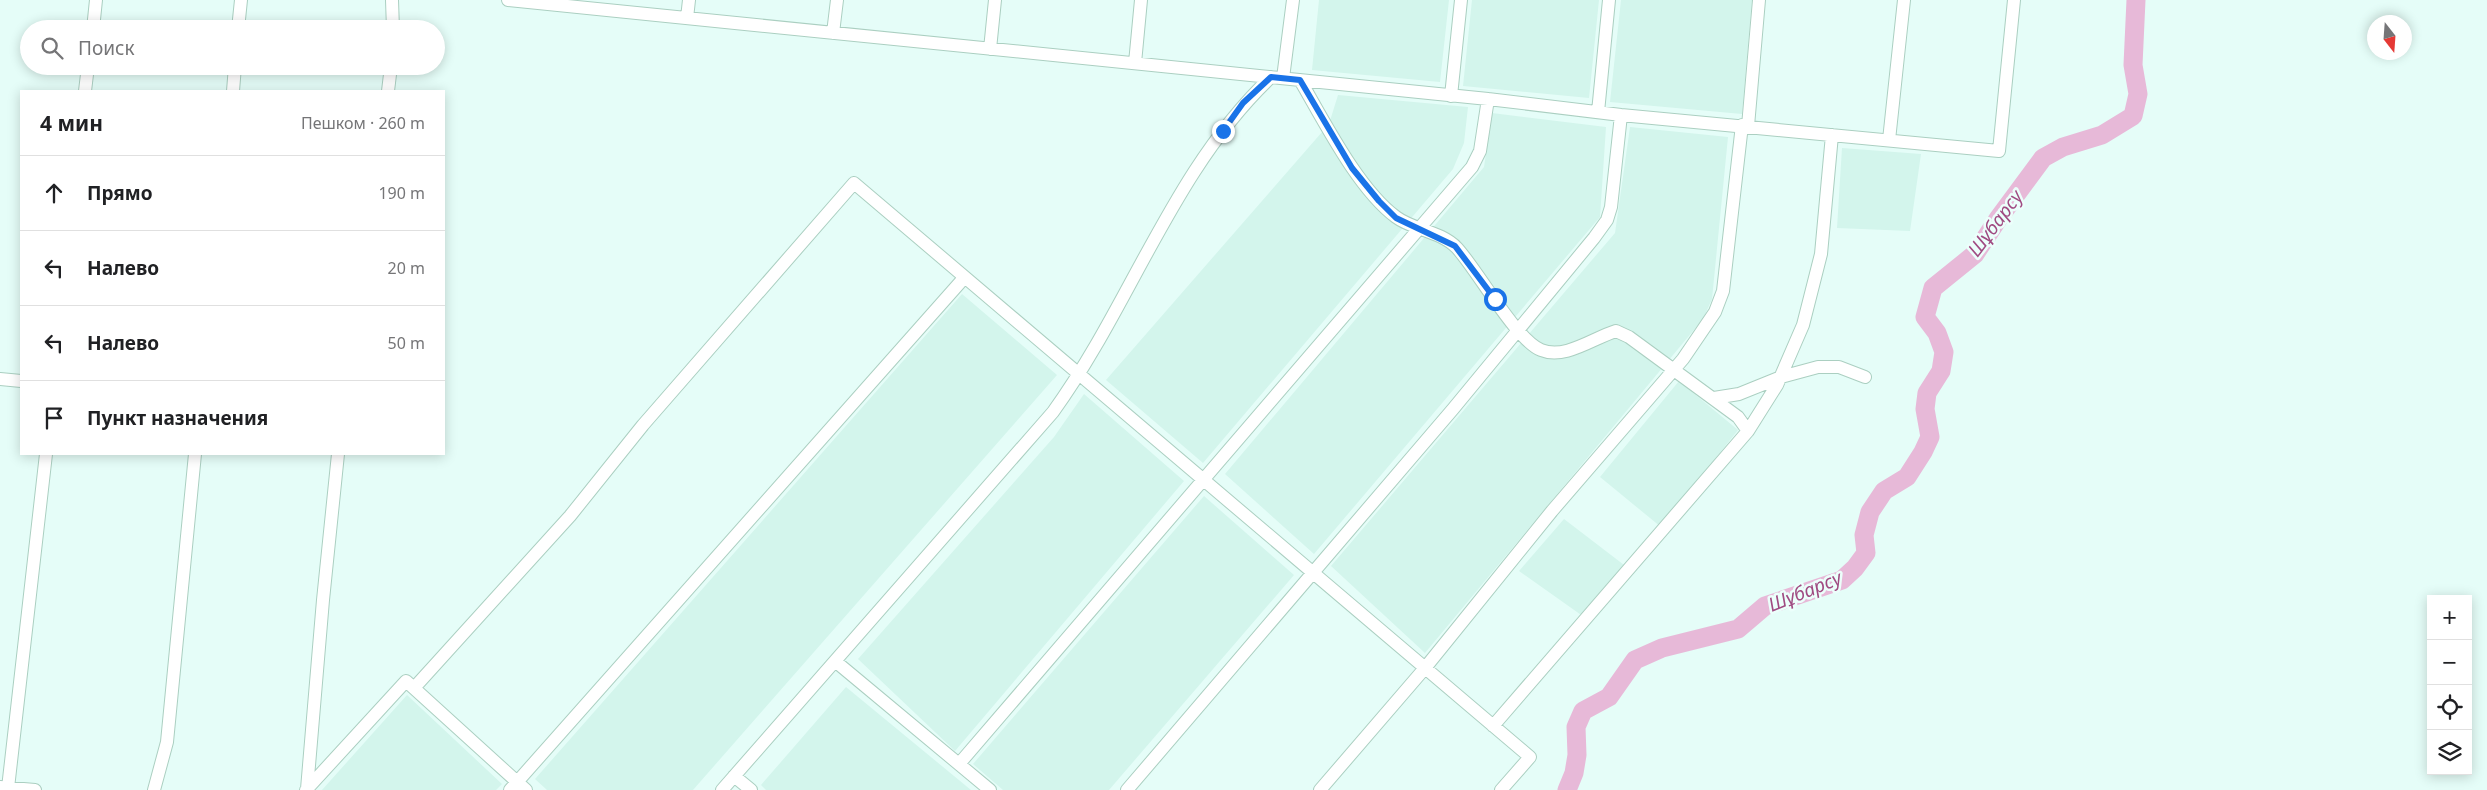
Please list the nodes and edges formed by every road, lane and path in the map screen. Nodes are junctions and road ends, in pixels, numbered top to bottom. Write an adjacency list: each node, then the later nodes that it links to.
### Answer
1 (96, 0): 17 (street)
2 (241, 0): 18 (street)
3 (392, 0): 19 (street)
4 (508, 0): 15 (street)
5 (689, 0): 16 (street)
6 (837, 0): 20 (street)
7 (995, 0): 21 (street)
8 (1142, 0): 22 (street)
9 (1293, 0): 26 (street)
10 (1461, 0): 31 (street)
11 (1609, 0): 33 (street)
12 (1759, 0): 35 (street)
13 (1904, 0): 37 (street)
14 (2014, 0): 37 (street)
15 (540, 2): 16 (street)
16 (687, 18): 20 (street)
17 (93, 20)
18 (239, 20)
19 (393, 20)
20 (833, 33): 21 (street)
21 (990, 48): 22 (street)
22 (1135, 63): 26 (street)
23 (87, 75): 28 (street)
24 (234, 75): 29 (street)
25 (390, 75): 30 (street)
26 (1277, 78): 27 (street); 42 (street)
27 (1300, 80): 31 (street); 38 (street)
28 (85, 90)
29 (233, 90)
30 (388, 90)
31 (1451, 96): 32 (street)
32 (1488, 99): 33 (street); 38 (street)
33 (1598, 112): 34 (street)
34 (1621, 115): 35 (street); 40 (street)
35 (1745, 126): 36 (street); 41 (street)
36 (1832, 135): 37 (street); 43 (street)
37 (1888, 140)
38 (1421, 228): 40 (street); 52 (street)
39 (964, 278): 42 (street); 56 (street); 61 (street)
40 (1518, 331): 41 (street); 53 (street)
41 (1674, 369): 47 (street); 55 (street)
42 (1079, 376): 52 (street); 54 (street)
43 (1781, 377): 44 (street); 47 (street); 48 (street)
44 (1865, 377)
45 (0, 379): 46 (street)
46 (20, 381)
47 (1714, 398): 48 (street)
48 (1748, 431): 57 (street)
49 (46, 455): 60 (street)
50 (195, 455): 64 (street)
51 (338, 455): 62 (street)
52 (1203, 478): 53 (street); 58 (street)
53 (1313, 573): 55 (street); 68 (street)
54 (835, 661): 58 (street); 59 (street)
55 (1425, 668): 57 (street); 69 (street)
56 (414, 688): 61 (street); 62 (street)
57 (1493, 726): 70 (street)
58 (959, 764): 67 (street)
59 (734, 776): 65 (street); 66 (street)
60 (4, 787): 63 (street)
61 (518, 787)
62 (307, 789)
63 (35, 790)
64 (154, 790)
65 (722, 790)
66 (751, 790)
67 (990, 790)
68 (1127, 790)
69 (1320, 790)
70 (1502, 790)

